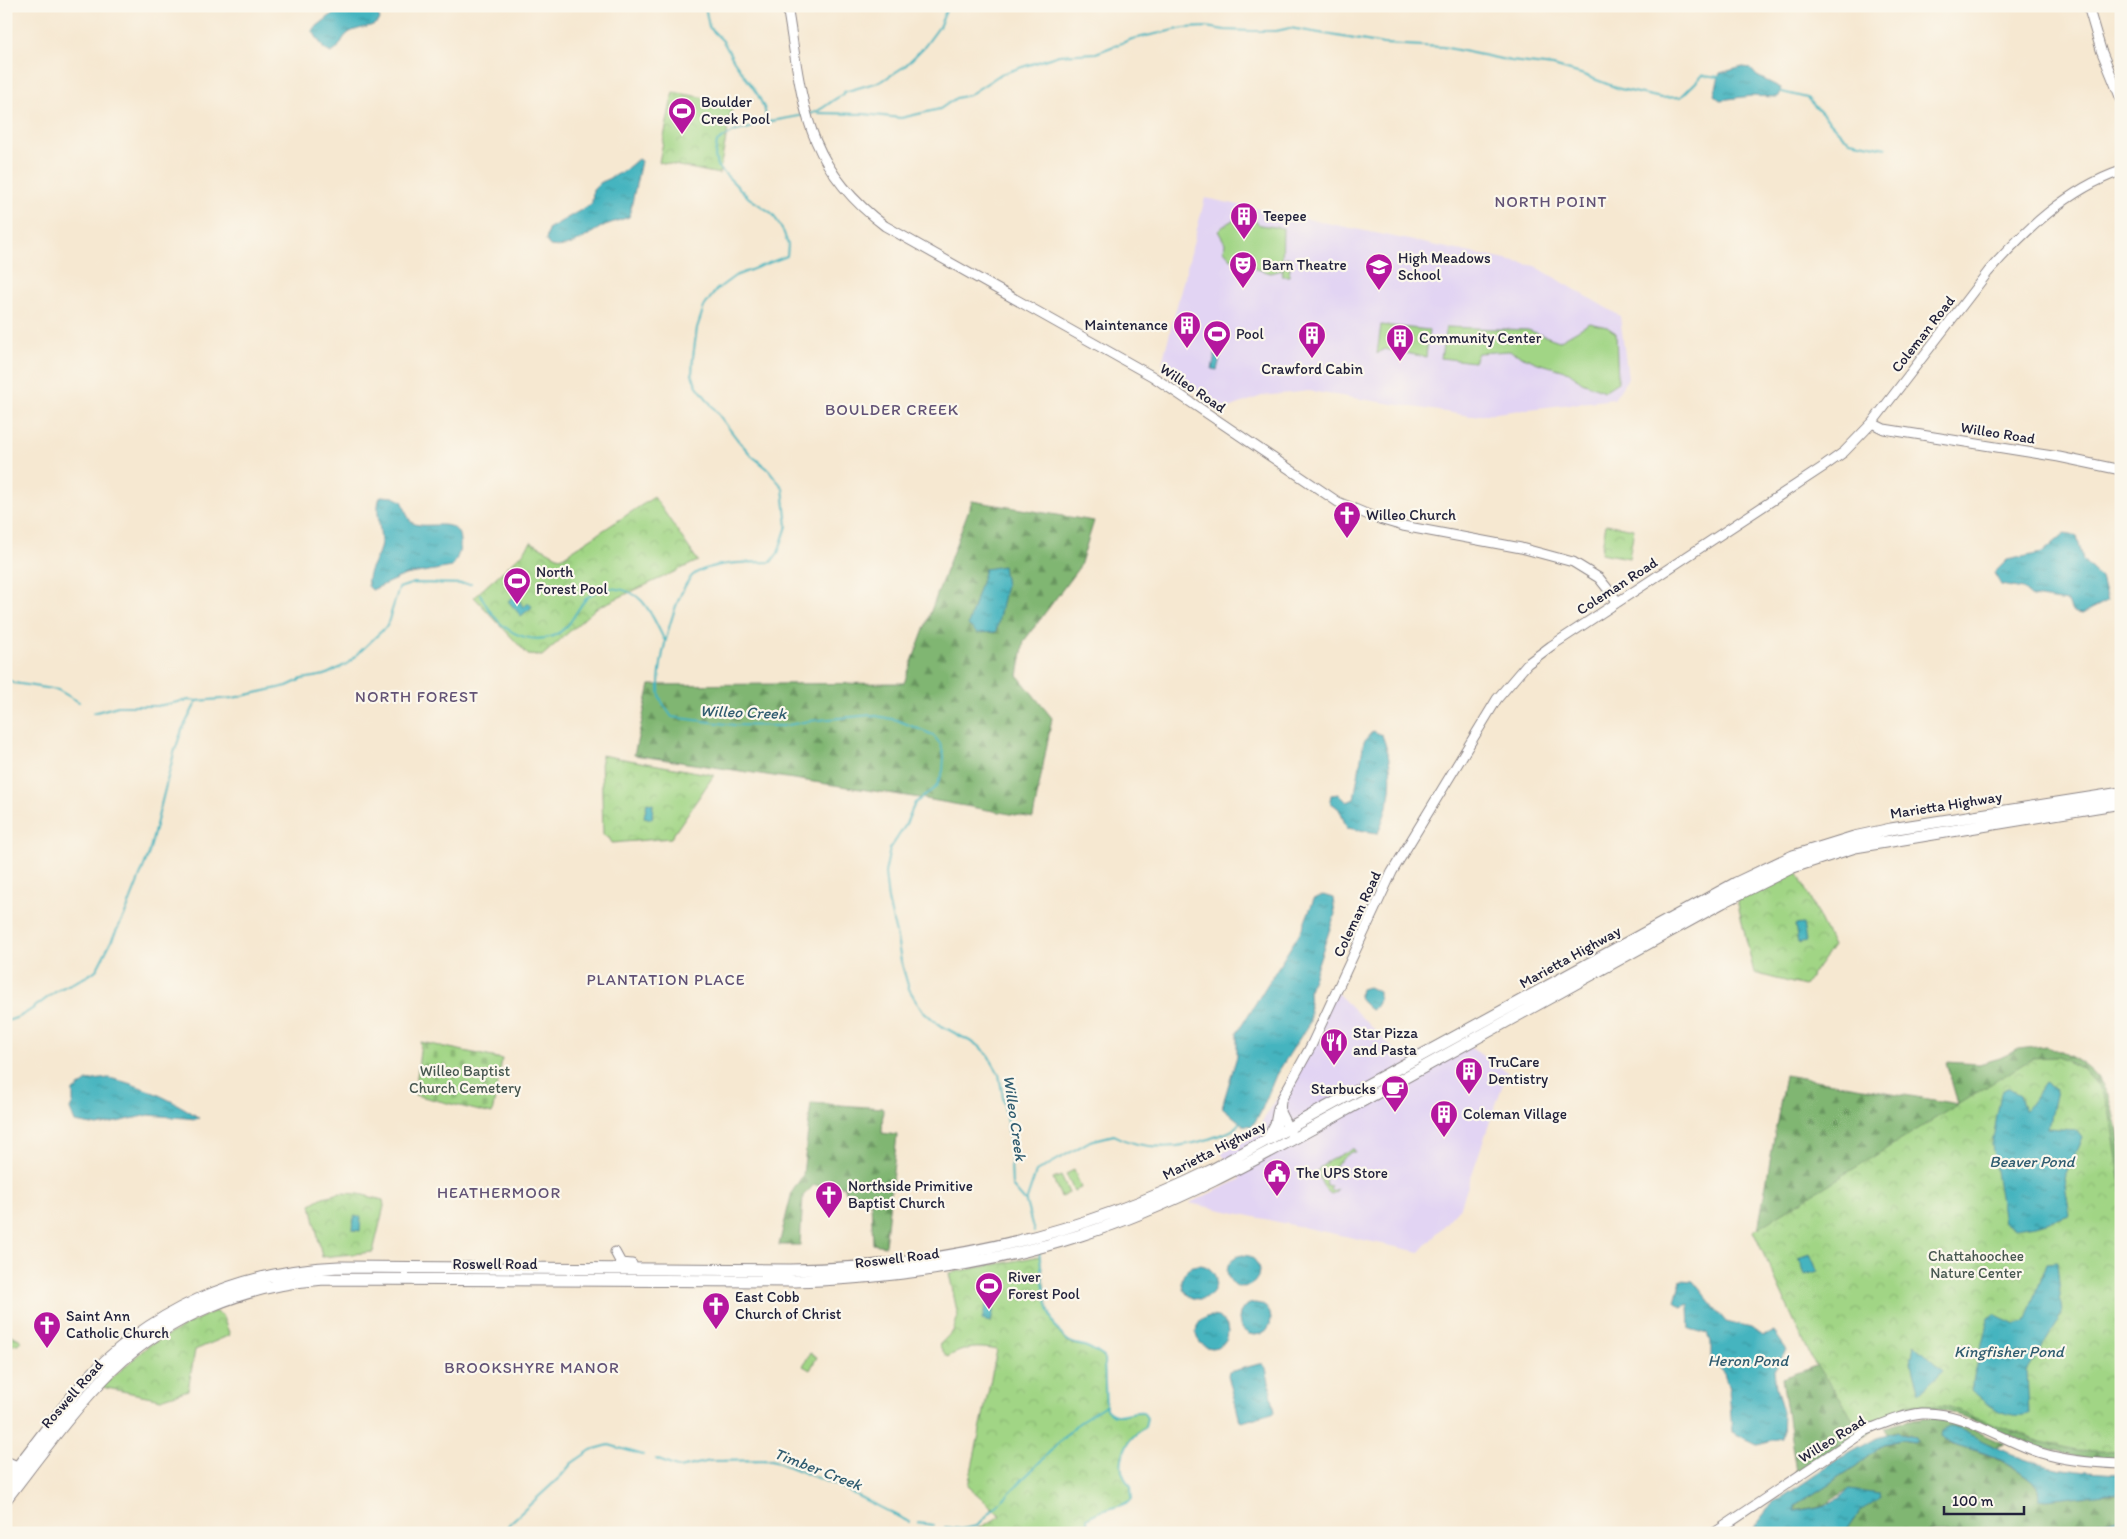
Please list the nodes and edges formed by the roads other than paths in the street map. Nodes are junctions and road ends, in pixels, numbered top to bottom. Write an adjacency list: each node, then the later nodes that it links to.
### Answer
1 (787, 6): 7 (street, Willeo Road)
2 (2088, 6): 3 (street)
3 (2121, 99)
4 (2121, 172): 5 (street, Coleman Road)
5 (1872, 423): 6 (street, Willeo Road); 7 (street, Coleman Road)
6 (2121, 470)
7 (1618, 602): 10 (street, Coleman Road)
8 (2121, 793): 11 (highway, Marietta Highway)
9 (2121, 803): 12 (highway, Marietta Highway)
10 (1281, 1112): 11 (highway); 12 (street); 13 (highway)
11 (1306, 1119): 12 (highway, Marietta Highway)
12 (1291, 1133): 13 (highway, Marietta Highway); 14 (highway, Marietta Highway)
13 (1268, 1140): 14 (highway, Marietta Highway)
14 (1062, 1235): 15 (highway, Roswell Road)
15 (1025, 1246): 17 (highway, Roswell Road); 20 (highway, Roswell Road)
16 (615, 1252): 17 (street)
17 (659, 1269): 20 (highway, Roswell Road)
18 (6, 1462): 20 (street)
19 (2121, 1464): 23 (street, Willeo Road)
20 (23, 1469): 21 (highway, Roswell Road); 22 (highway, Roswell Road)
21 (6, 1482)
22 (6, 1498)
23 (1714, 1533)

